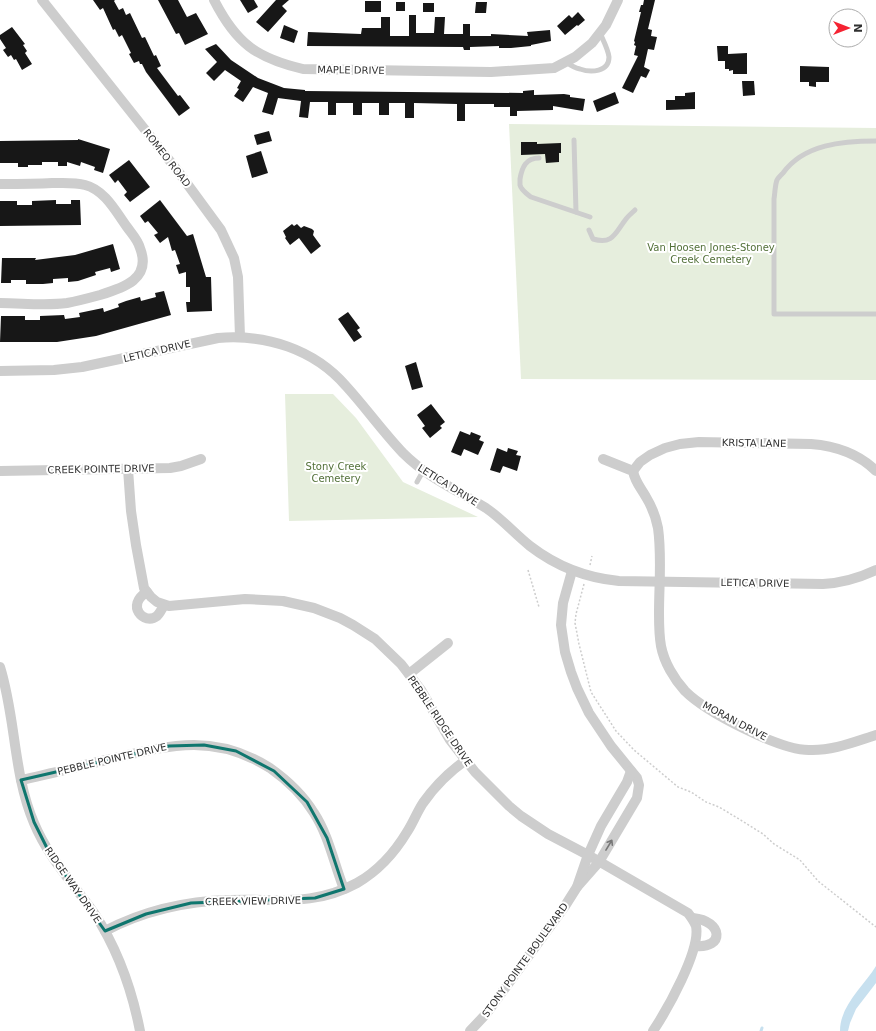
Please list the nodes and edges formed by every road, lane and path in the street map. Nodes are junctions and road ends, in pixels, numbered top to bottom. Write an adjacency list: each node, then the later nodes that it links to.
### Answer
1 (42, 0): 16 (street, ROMEO ROAD)
2 (214, 0): 5 (street, MAPLE DRIVE)
3 (618, 0): 4 (street, MAPLE DRIVE)
4 (600, 33): 5 (street, MAPLE DRIVE); 5 (lane)
5 (565, 62)
6 (574, 140): 11 (lane)
7 (876, 141): 15 (lane)
8 (539, 158): 11 (lane)
9 (0, 184): 14 (street)
10 (635, 210): 13 (lane)
11 (576, 212): 12 (lane)
12 (590, 217)
13 (589, 230)
14 (0, 303)
15 (876, 314)
16 (240, 337): 17 (street, LETICA DRIVE); 22 (street, LETICA DRIVE)
17 (0, 371)
18 (201, 459): 20 (street, CREEK POINTE DRIVE)
19 (603, 459): 23 (street)
20 (128, 469): 21 (street, CREEK POINTE DRIVE); 33 (street)
21 (0, 471)
22 (423, 471): 25 (lane); 29 (street, LETICA DRIVE)
23 (633, 471): 24 (street, KRISTA LANE); 32 (street, MORAN DRIVE)
24 (876, 471)
25 (417, 482)
26 (592, 556): 27 (path)
27 (588, 569)
28 (528, 570): 35 (path)
29 (572, 570): 32 (street, LETICA DRIVE); 41 (street, STONY POINTE BOULEVARD)
30 (876, 570): 32 (street, LETICA DRIVE)
31 (585, 581): 48 (path)
32 (659, 582): 39 (street, MORAN DRIVE)
33 (146, 592): 34 (street); 34 (street)
34 (164, 605): 38 (street, PEBBLE RIDGE DRIVE)
35 (539, 607)
36 (448, 643): 38 (street)
37 (0, 667): 42 (street, RIDGE WAY DRIVE)
38 (409, 674): 40 (street, PEBBLE RIDGE DRIVE)
39 (876, 735)
40 (466, 760): 43 (street, PEBBLE RIDGE DRIVE); 46 (street, CREEK VIEW DRIVE)
41 (631, 771): 43 (street, STONY POINTE BOULEVARD); 44 (street, STONY POINTE BOULEVARD, one-way to 41)
42 (21, 780): 46 (street, PEBBLE POINTE DRIVE); 49 (street, RIDGE WAY DRIVE)
43 (588, 855): 44 (street, PEBBLE RIDGE DRIVE); 45 (street, STONY POINTE BOULEVARD)
44 (599, 862): 45 (street, STONY POINTE BOULEVARD); 47 (street, PEBBLE RIDGE DRIVE)
45 (577, 887): 52 (street, STONY POINTE BOULEVARD)
46 (344, 889): 49 (street, CREEK VIEW DRIVE)
47 (693, 918): 50 (street); 50 (street, PEBBLE RIDGE DRIVE)
48 (876, 927)
49 (105, 931): 51 (street, RIDGE WAY DRIVE)
50 (695, 946): 53 (street)
51 (140, 1031)
52 (470, 1031)
53 (653, 1031)

